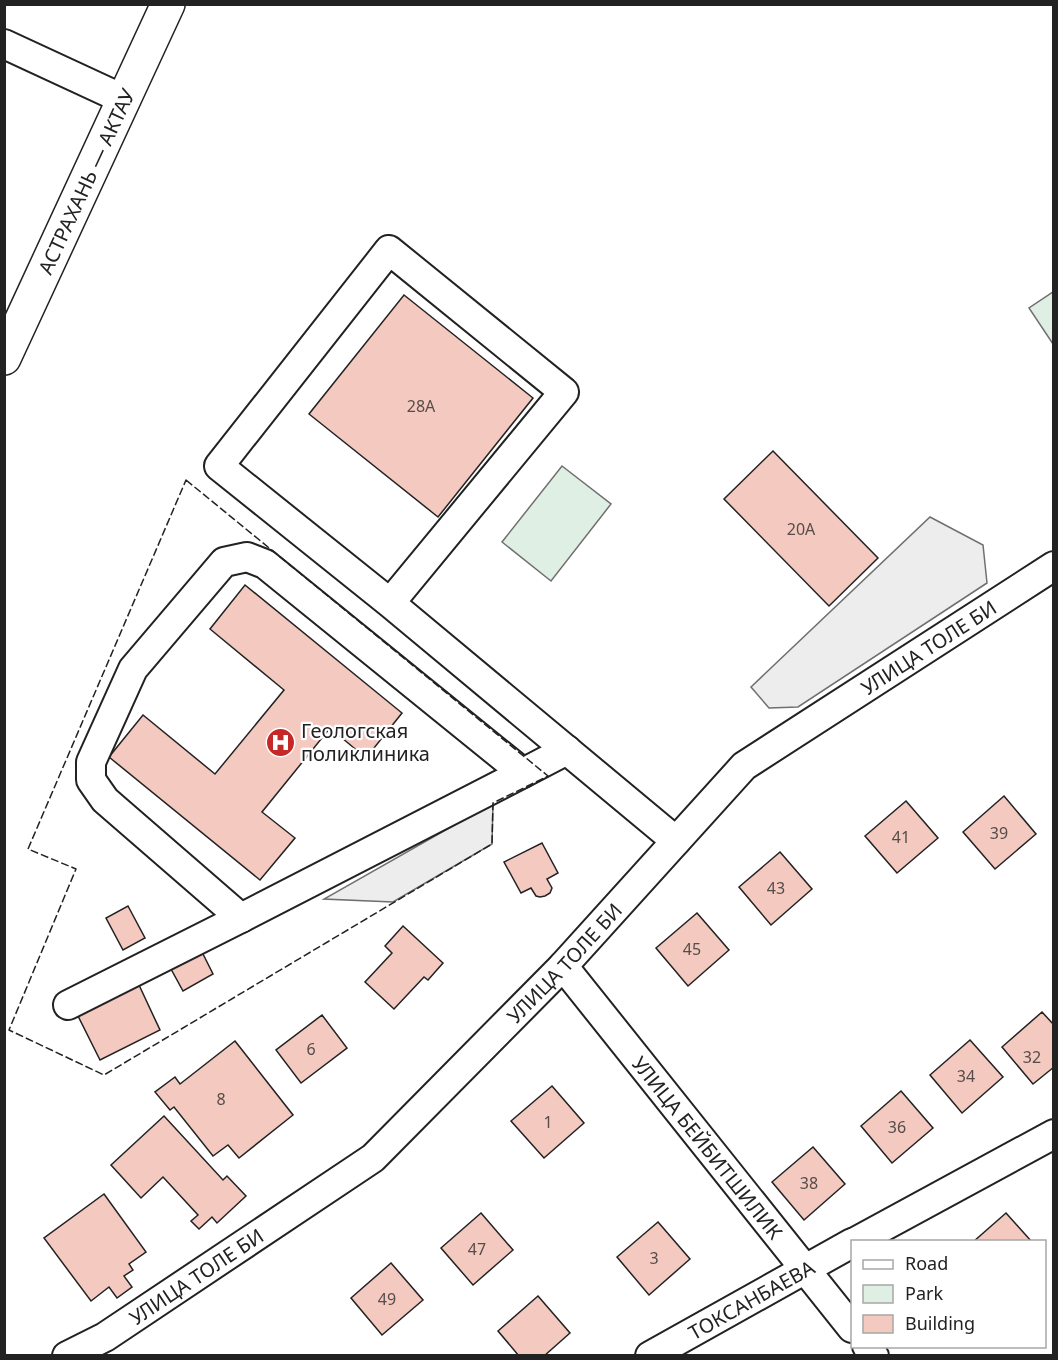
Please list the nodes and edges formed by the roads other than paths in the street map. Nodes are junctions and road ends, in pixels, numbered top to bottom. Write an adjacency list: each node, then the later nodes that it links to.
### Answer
1 (168, 4): 3 (highway, АСТРАХАНЬ — АКТАУ)
2 (4, 44): 3 (street)
3 (125, 100): 4 (highway, АСТРАХАНЬ — АКТАУ)
4 (5, 355)
5 (1053, 566): 9 (street, УЛИЦА ТОЛЕ БИ)
6 (390, 603): 6 (street); 7 (street)
7 (567, 750): 8 (street); 9 (street)
8 (523, 773): 10 (street); 10 (street)
9 (676, 841): 11 (street, УЛИЦА ТОЛЕ БИ)
10 (241, 918): 12 (street)
11 (563, 966): 16 (street, УЛИЦА БЕЙБИТШИЛИК); 18 (street, УЛИЦА ТОЛЕ БИ)
12 (68, 1005)
13 (1053, 1134): 14 (street, ТОКСАНБАЕВА)
14 (858, 1240)
15 (851, 1244): 16 (street, ТОКСАНБАЕВА)
16 (805, 1269): 17 (street, УЛИЦА БЕЙБИТШИЛИК); 19 (street, ТОКСАНБАЕВА)
17 (851, 1328)
18 (67, 1356)
19 (650, 1356)

